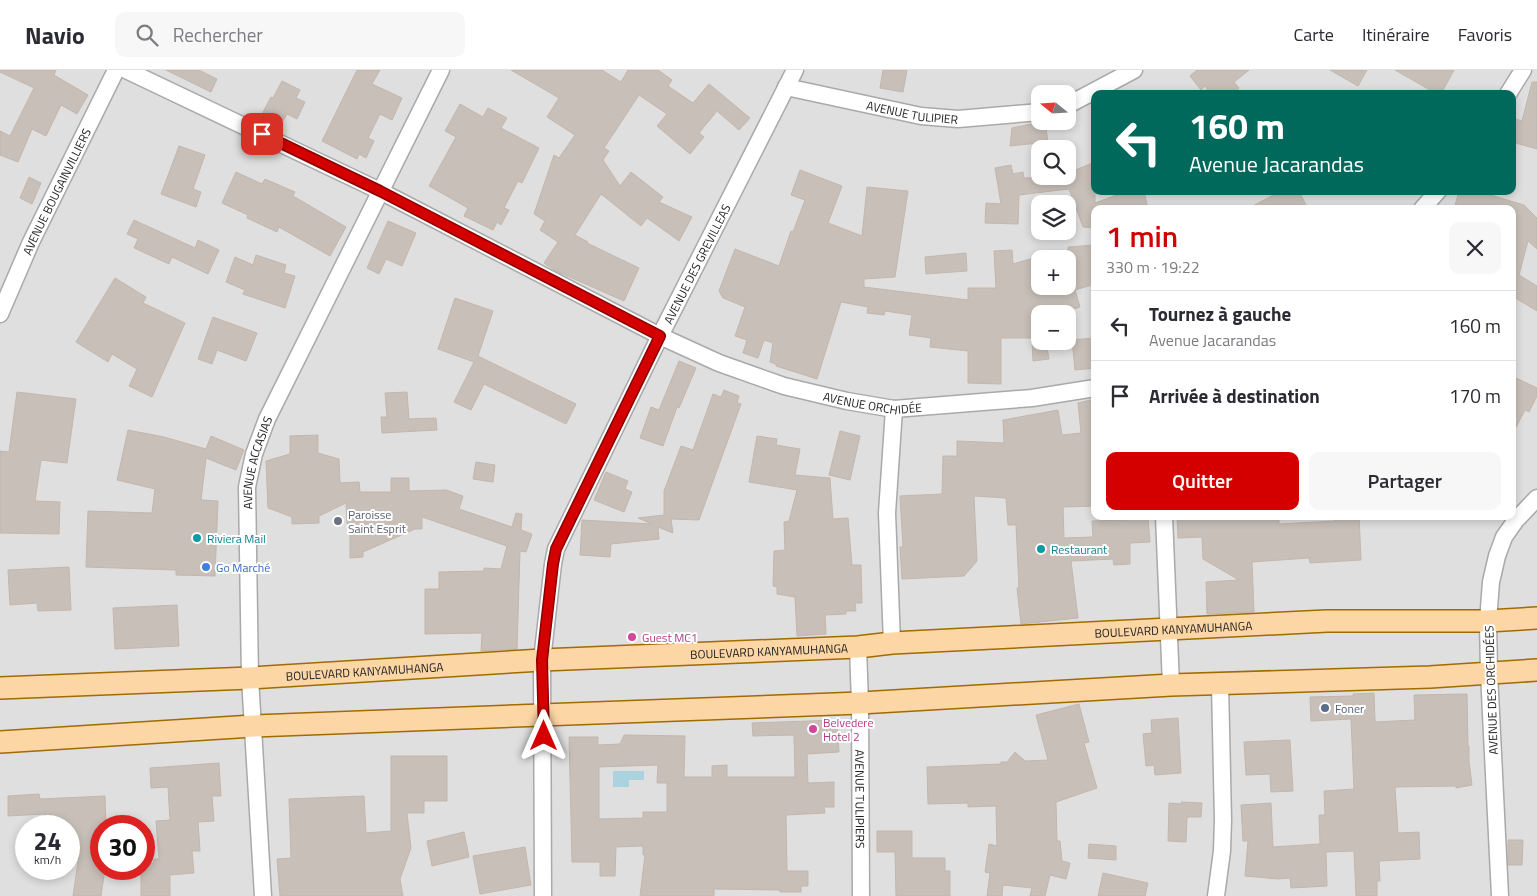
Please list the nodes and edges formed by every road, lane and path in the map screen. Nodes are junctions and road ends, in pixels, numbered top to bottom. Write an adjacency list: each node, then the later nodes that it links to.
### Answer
1 (116, 70): 16 (street, AVENUE BOUGAINVILLIERS)
2 (126, 70): 13 (street, AVENUE ORCHIDÉE)
3 (441, 70): 13 (street, AVENUE ACCASIAS)
4 (795, 70): 7 (street, AVENUE DES GREVILLEAS)
5 (1134, 70): 8 (street)
6 (1523, 70): 9 (street)
7 (786, 87): 12 (street, AVENUE TULIPIER); 17 (street, AVENUE DES GREVILLEAS)
8 (1096, 90)
9 (1510, 90)
10 (1091, 93): 11 (street)
11 (1076, 101)
12 (1031, 113)
13 (380, 191): 17 (street, AVENUE ORCHIDÉE); 30 (street, AVENUE ACCASIAS)
14 (1434, 195): 15 (street)
15 (1426, 205)
16 (0, 314)
17 (660, 336): 19 (street, AVENUE ORCHIDÉE); 27 (street, AVENUE DES GREVILLEAS)
18 (1091, 389): 19 (street, AVENUE ORCHIDÉE)
19 (894, 409): 25 (street)
20 (1537, 498): 23 (street, AVENUE DES ORCHIDÉES)
21 (1164, 520): 24 (street)
22 (1537, 618): 23 (main road, BOULEVARD KANYAMUHANGA)
23 (1488, 621): 24 (main road, BOULEVARD KANYAMUHANGA); 29 (street, AVENUE DES ORCHIDÉES)
24 (1169, 629): 25 (main road, BOULEVARD KANYAMUHANGA); 32 (street)
25 (892, 643): 26 (main road, BOULEVARD KANYAMUHANGA)
26 (858, 647): 27 (main road, BOULEVARD KANYAMUHANGA); 34 (street, AVENUE TULIPIERS)
27 (542, 660): 30 (main road, BOULEVARD KANYAMUHANGA); 35 (street, AVENUE DES GREVILLEAS)
28 (1537, 670): 29 (main road)
29 (1489, 673): 31 (main road); 42 (street, AVENUE DES ORCHIDÉES)
30 (250, 678): 33 (main road, BOULEVARD KANYAMUHANGA); 36 (street, AVENUE ACCASIAS)
31 (1220, 684): 32 (main road); 41 (street)
32 (1171, 685): 34 (main road)
33 (0, 688)
34 (860, 703): 35 (main road); 40 (street, AVENUE TULIPIERS)
35 (544, 716): 36 (main road); 39 (street, AVENUE DES GREVILLEAS)
36 (253, 726): 37 (main road); 38 (street, AVENUE ACCASIAS)
37 (0, 742)
38 (263, 896)
39 (543, 896)
40 (861, 896)
41 (1216, 896)
42 (1500, 896)

